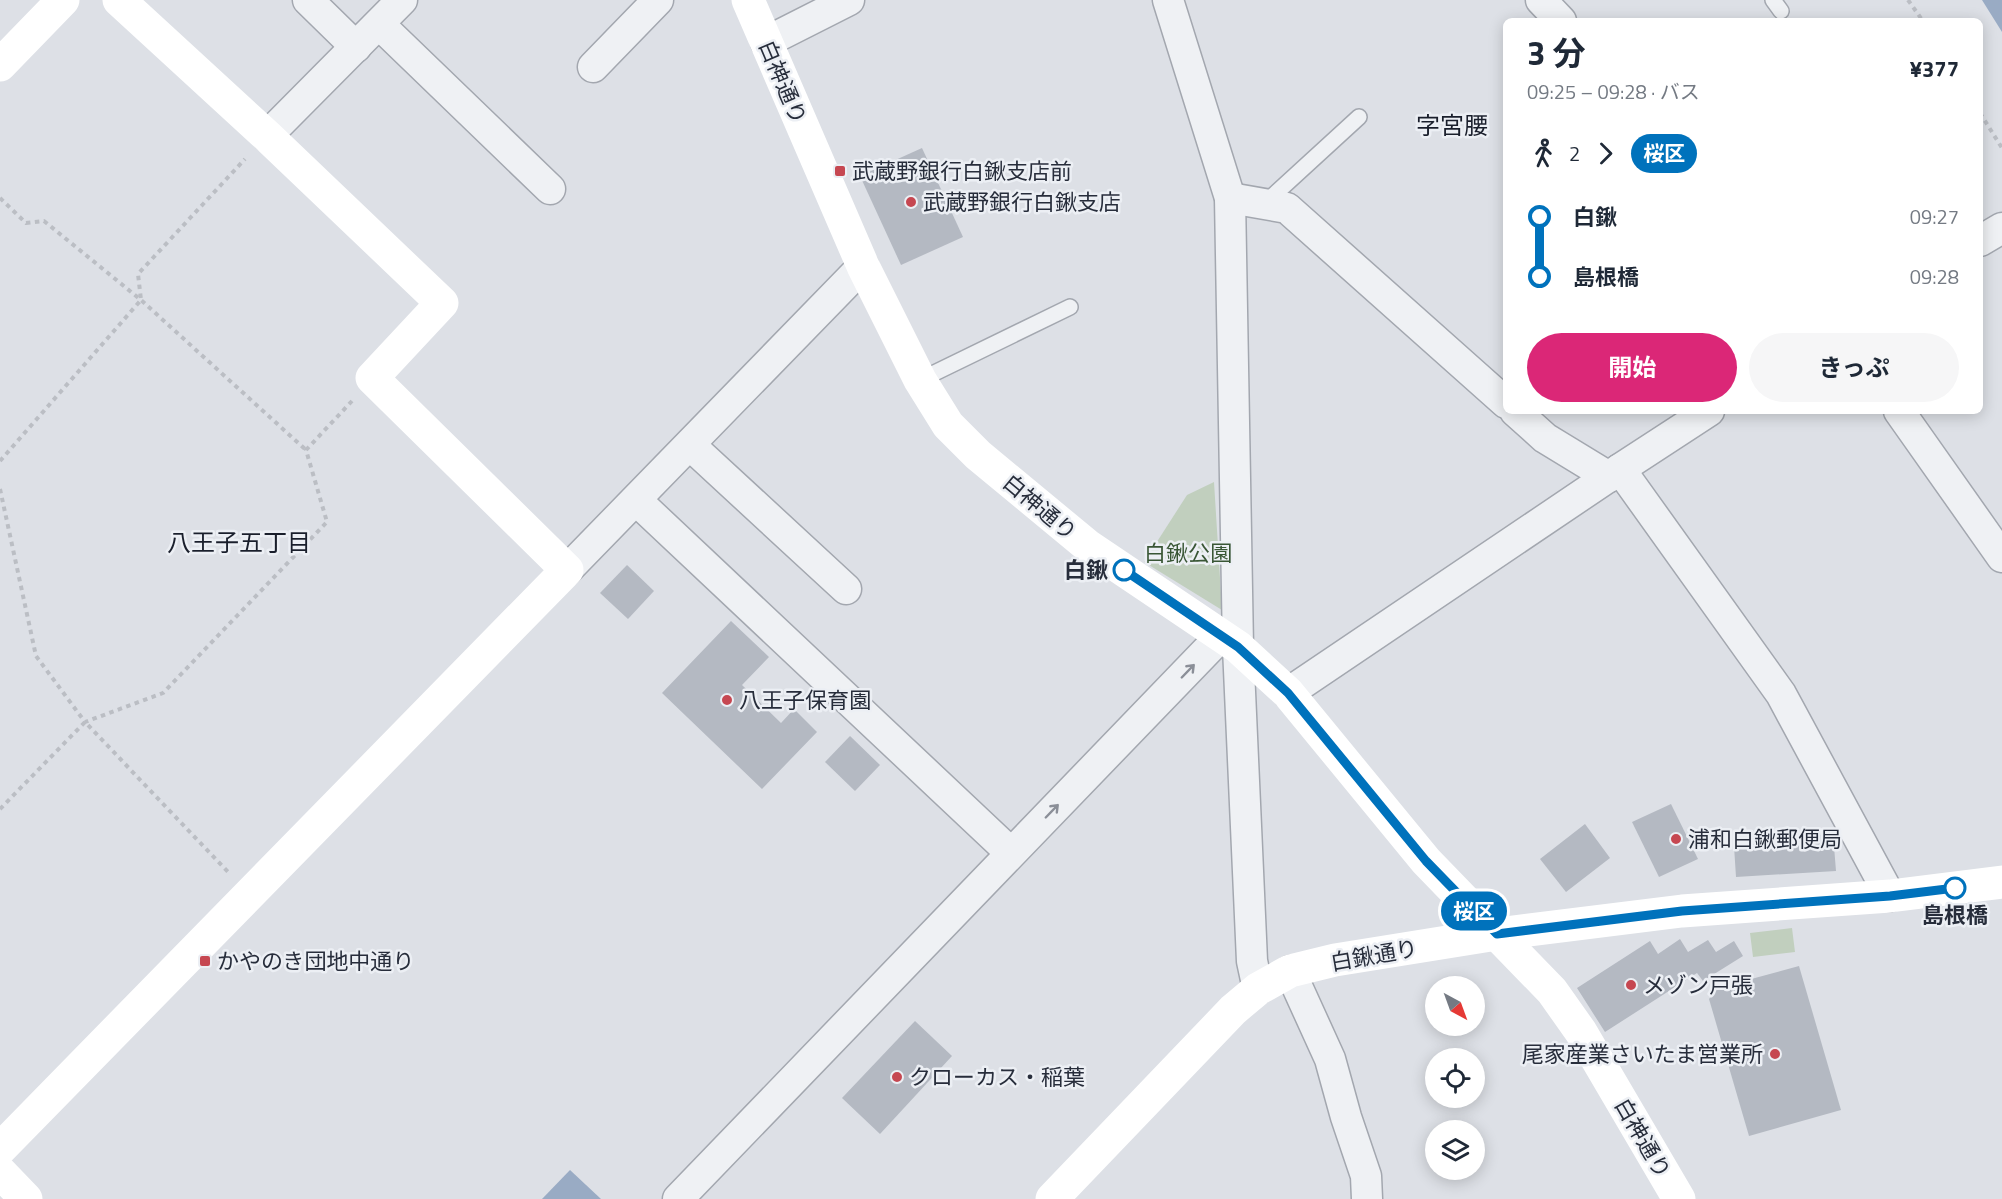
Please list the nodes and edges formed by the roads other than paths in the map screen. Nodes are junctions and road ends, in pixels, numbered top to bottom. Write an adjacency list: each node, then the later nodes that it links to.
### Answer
1 (63, 0): 14 (street)
2 (119, 0): 17 (street)
3 (308, 0): 13 (street)
4 (402, 0): 11 (street)
5 (658, 0): 15 (street)
6 (748, 0): 12 (street, 白神通り)
7 (849, 0): 12 (street)
8 (1168, 0): 19 (street)
9 (1541, 0): 10 (street)
10 (1558, 18)
11 (379, 24): 13 (street); 18 (street)
12 (766, 42): 23 (street, 白神通り)
13 (356, 47): 17 (street)
14 (0, 65)
15 (593, 68)
16 (1359, 117): 20 (lane)
17 (267, 136): 34 (street)
18 (550, 189)
19 (1230, 198): 20 (street); 36 (street)
20 (1264, 204): 26 (street)
21 (2002, 228): 22 (street)
22 (1983, 240)
23 (863, 266): 25 (street, 白神通り); 30 (street)
24 (1070, 307): 25 (lane)
25 (920, 380): 36 (street, 白神通り)
26 (1503, 400)
27 (1518, 414): 31 (street)
28 (1705, 414): 31 (street)
29 (1901, 414): 33 (street)
30 (690, 445): 32 (street); 35 (street)
31 (1614, 473): 37 (street); 40 (street)
32 (636, 500): 34 (street); 38 (street)
33 (2002, 557)
34 (567, 570): 44 (street)
35 (846, 589)
36 (1230, 641): 37 (street, 白神通り); 38 (street, one-way to 36); 43 (street)
37 (1288, 693): 41 (street, 白神通り)
38 (1011, 853): 47 (street)
39 (2002, 882): 40 (street, 白鍬通り)
40 (1890, 896): 41 (street, 白鍬通り)
41 (1497, 934): 42 (street, 白鍬通り); 50 (street, 白神通り)
42 (1290, 971): 43 (street, 白鍬通り); 49 (street)
43 (1258, 989): 48 (street, 白鍬通り)
44 (0, 1149)
45 (0, 1172): 46 (street)
46 (26, 1199)
47 (679, 1199)
48 (1052, 1199)
49 (1367, 1199)
50 (1679, 1199)

